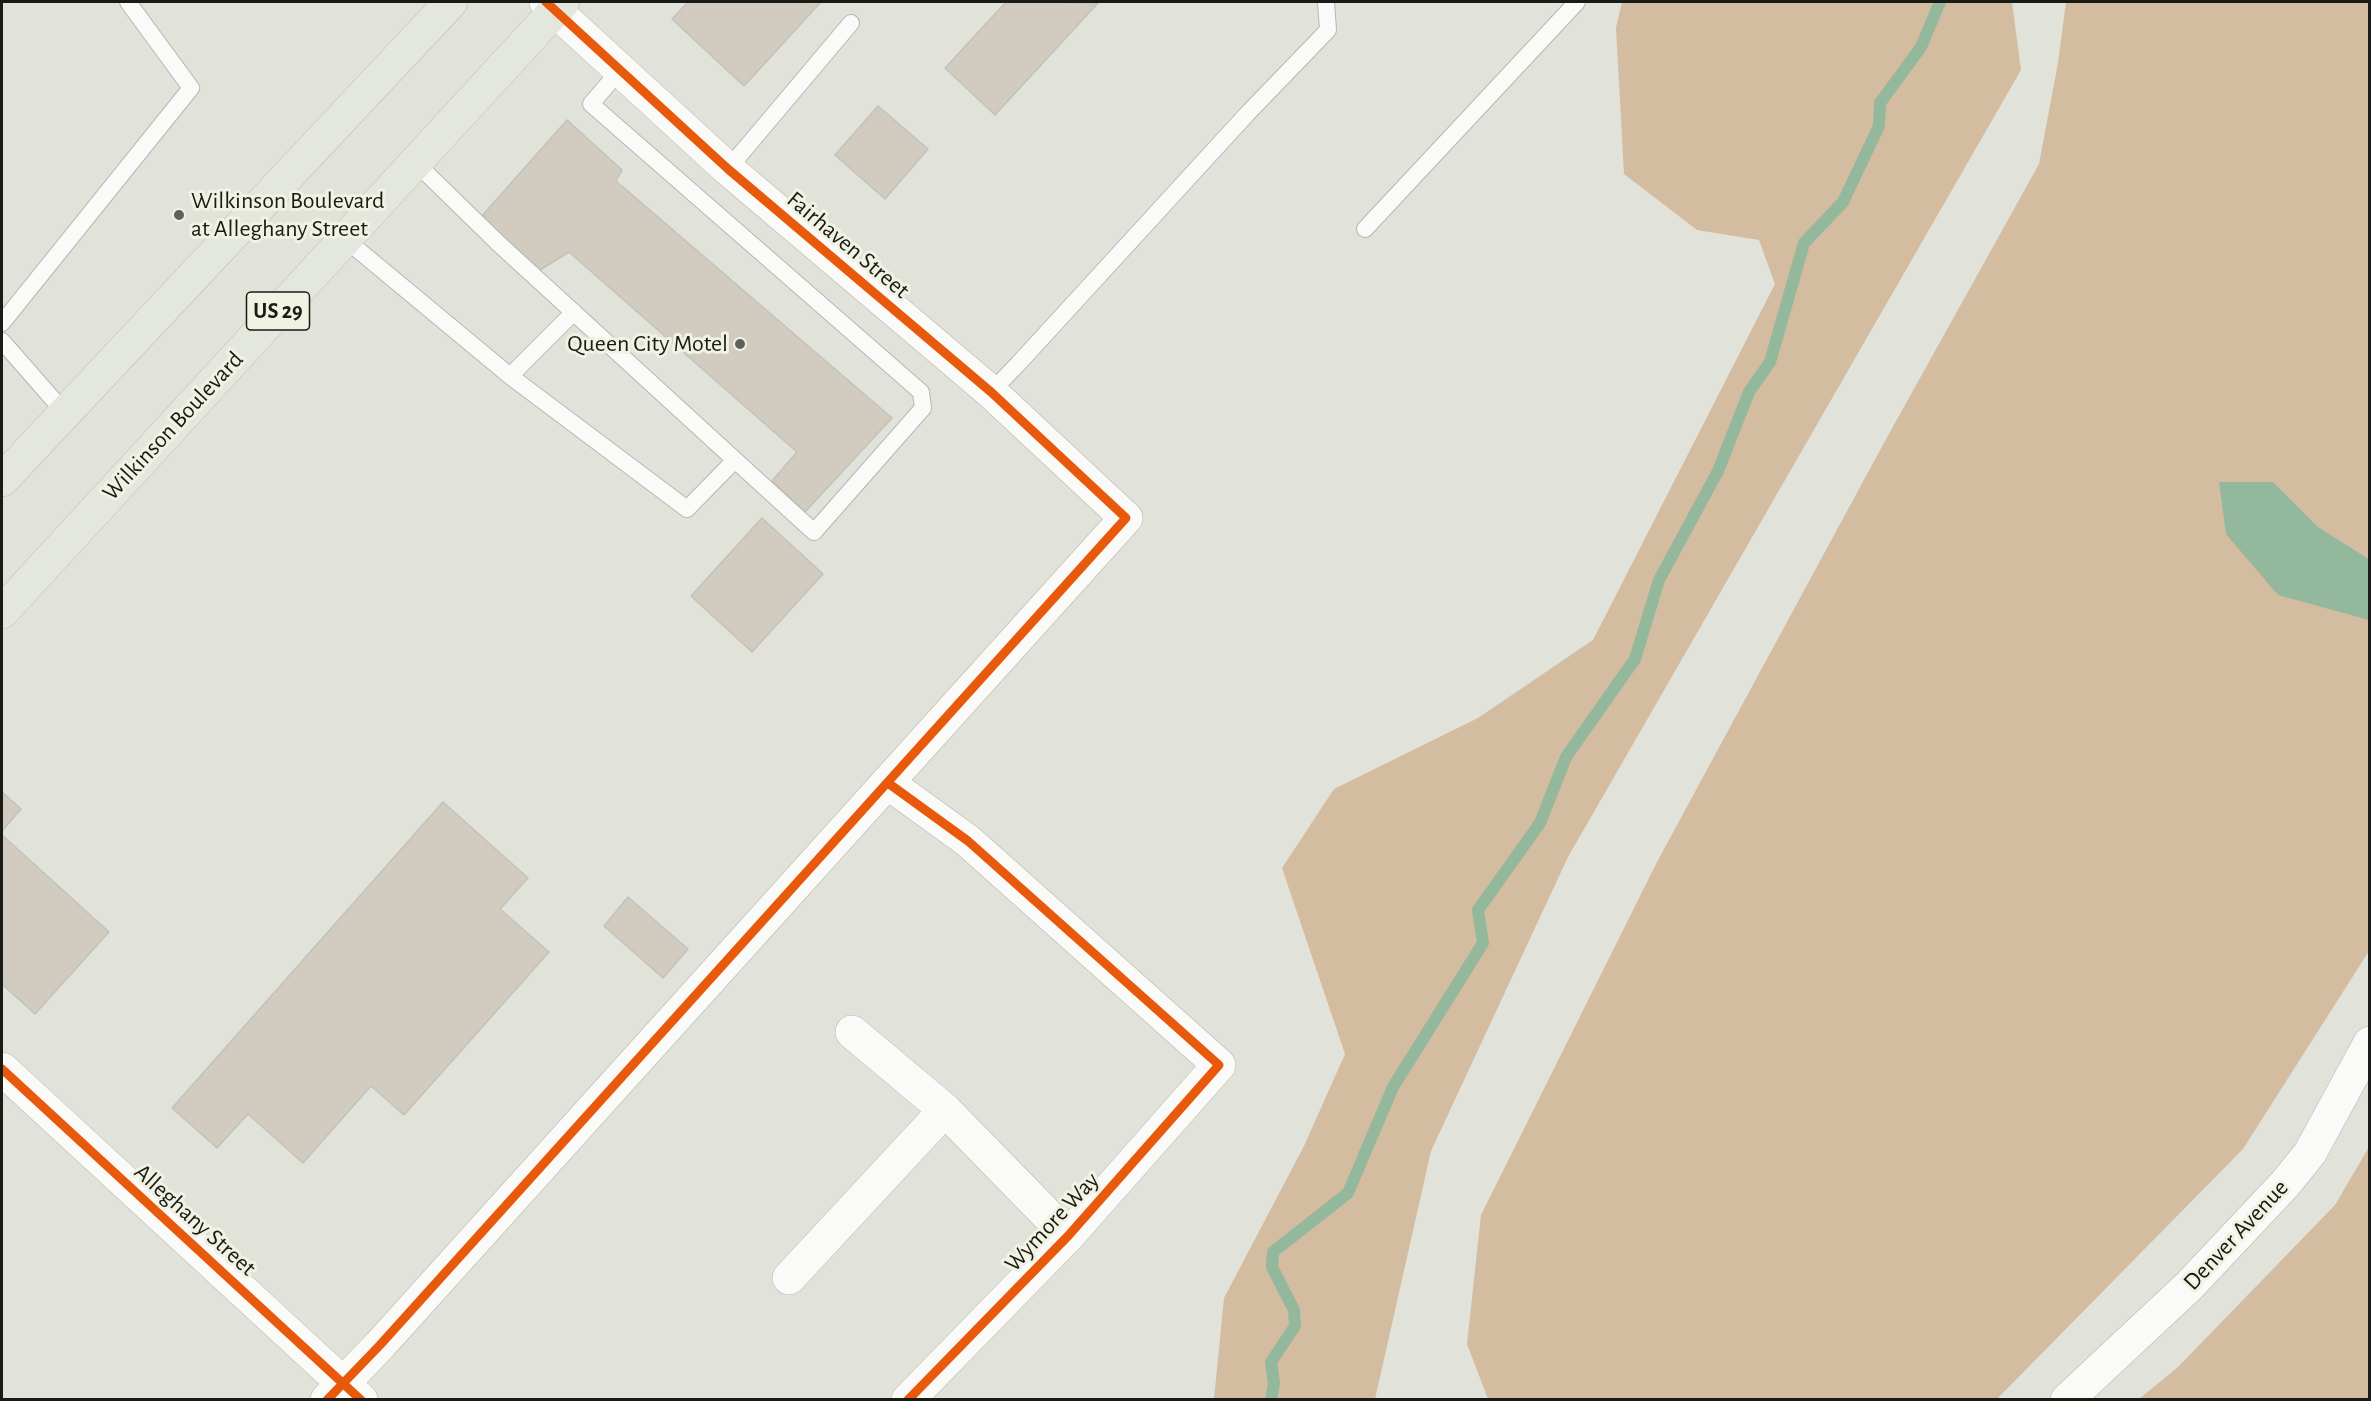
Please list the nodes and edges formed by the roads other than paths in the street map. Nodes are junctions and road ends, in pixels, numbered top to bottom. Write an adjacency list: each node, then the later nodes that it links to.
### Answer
1 (128, 2): 13 (lane)
2 (451, 2): 17 (main road)
3 (1326, 2): 16 (lane)
4 (1577, 2): 10 (lane)
5 (555, 4): 7 (street, Fairhaven Street); 8 (main road, Wilkinson Boulevard / US 29)
6 (851, 23): 9 (lane)
7 (621, 70): 9 (street, Fairhaven Street); 18 (lane)
8 (416, 163): 11 (main road, Wilkinson Boulevard / US 29); 12 (lane)
9 (728, 169): 16 (street, Fairhaven Street)
10 (1365, 230)
11 (345, 239): 15 (lane); 20 (main road, Wilkinson Boulevard / US 29)
12 (574, 312): 15 (lane); 18 (lane)
13 (2, 323)
14 (2, 341): 17 (lane)
15 (510, 376): 18 (lane)
16 (991, 392): 21 (street, Fairhaven Street)
17 (64, 413): 19 (main road)
18 (735, 460)
19 (2, 480)
20 (2, 612)
21 (888, 783): 26 (street, Wymore Way); 28 (street)
22 (852, 1032): 25 (street)
23 (2370, 1043): 30 (street, Denver Avenue)
24 (2, 1069): 28 (street, Alleghany Street)
25 (945, 1110): 26 (street); 27 (street)
26 (1068, 1236): 29 (street, Wymore Way)
27 (789, 1278)
28 (344, 1394)
29 (908, 1400)
30 (2067, 1400)

